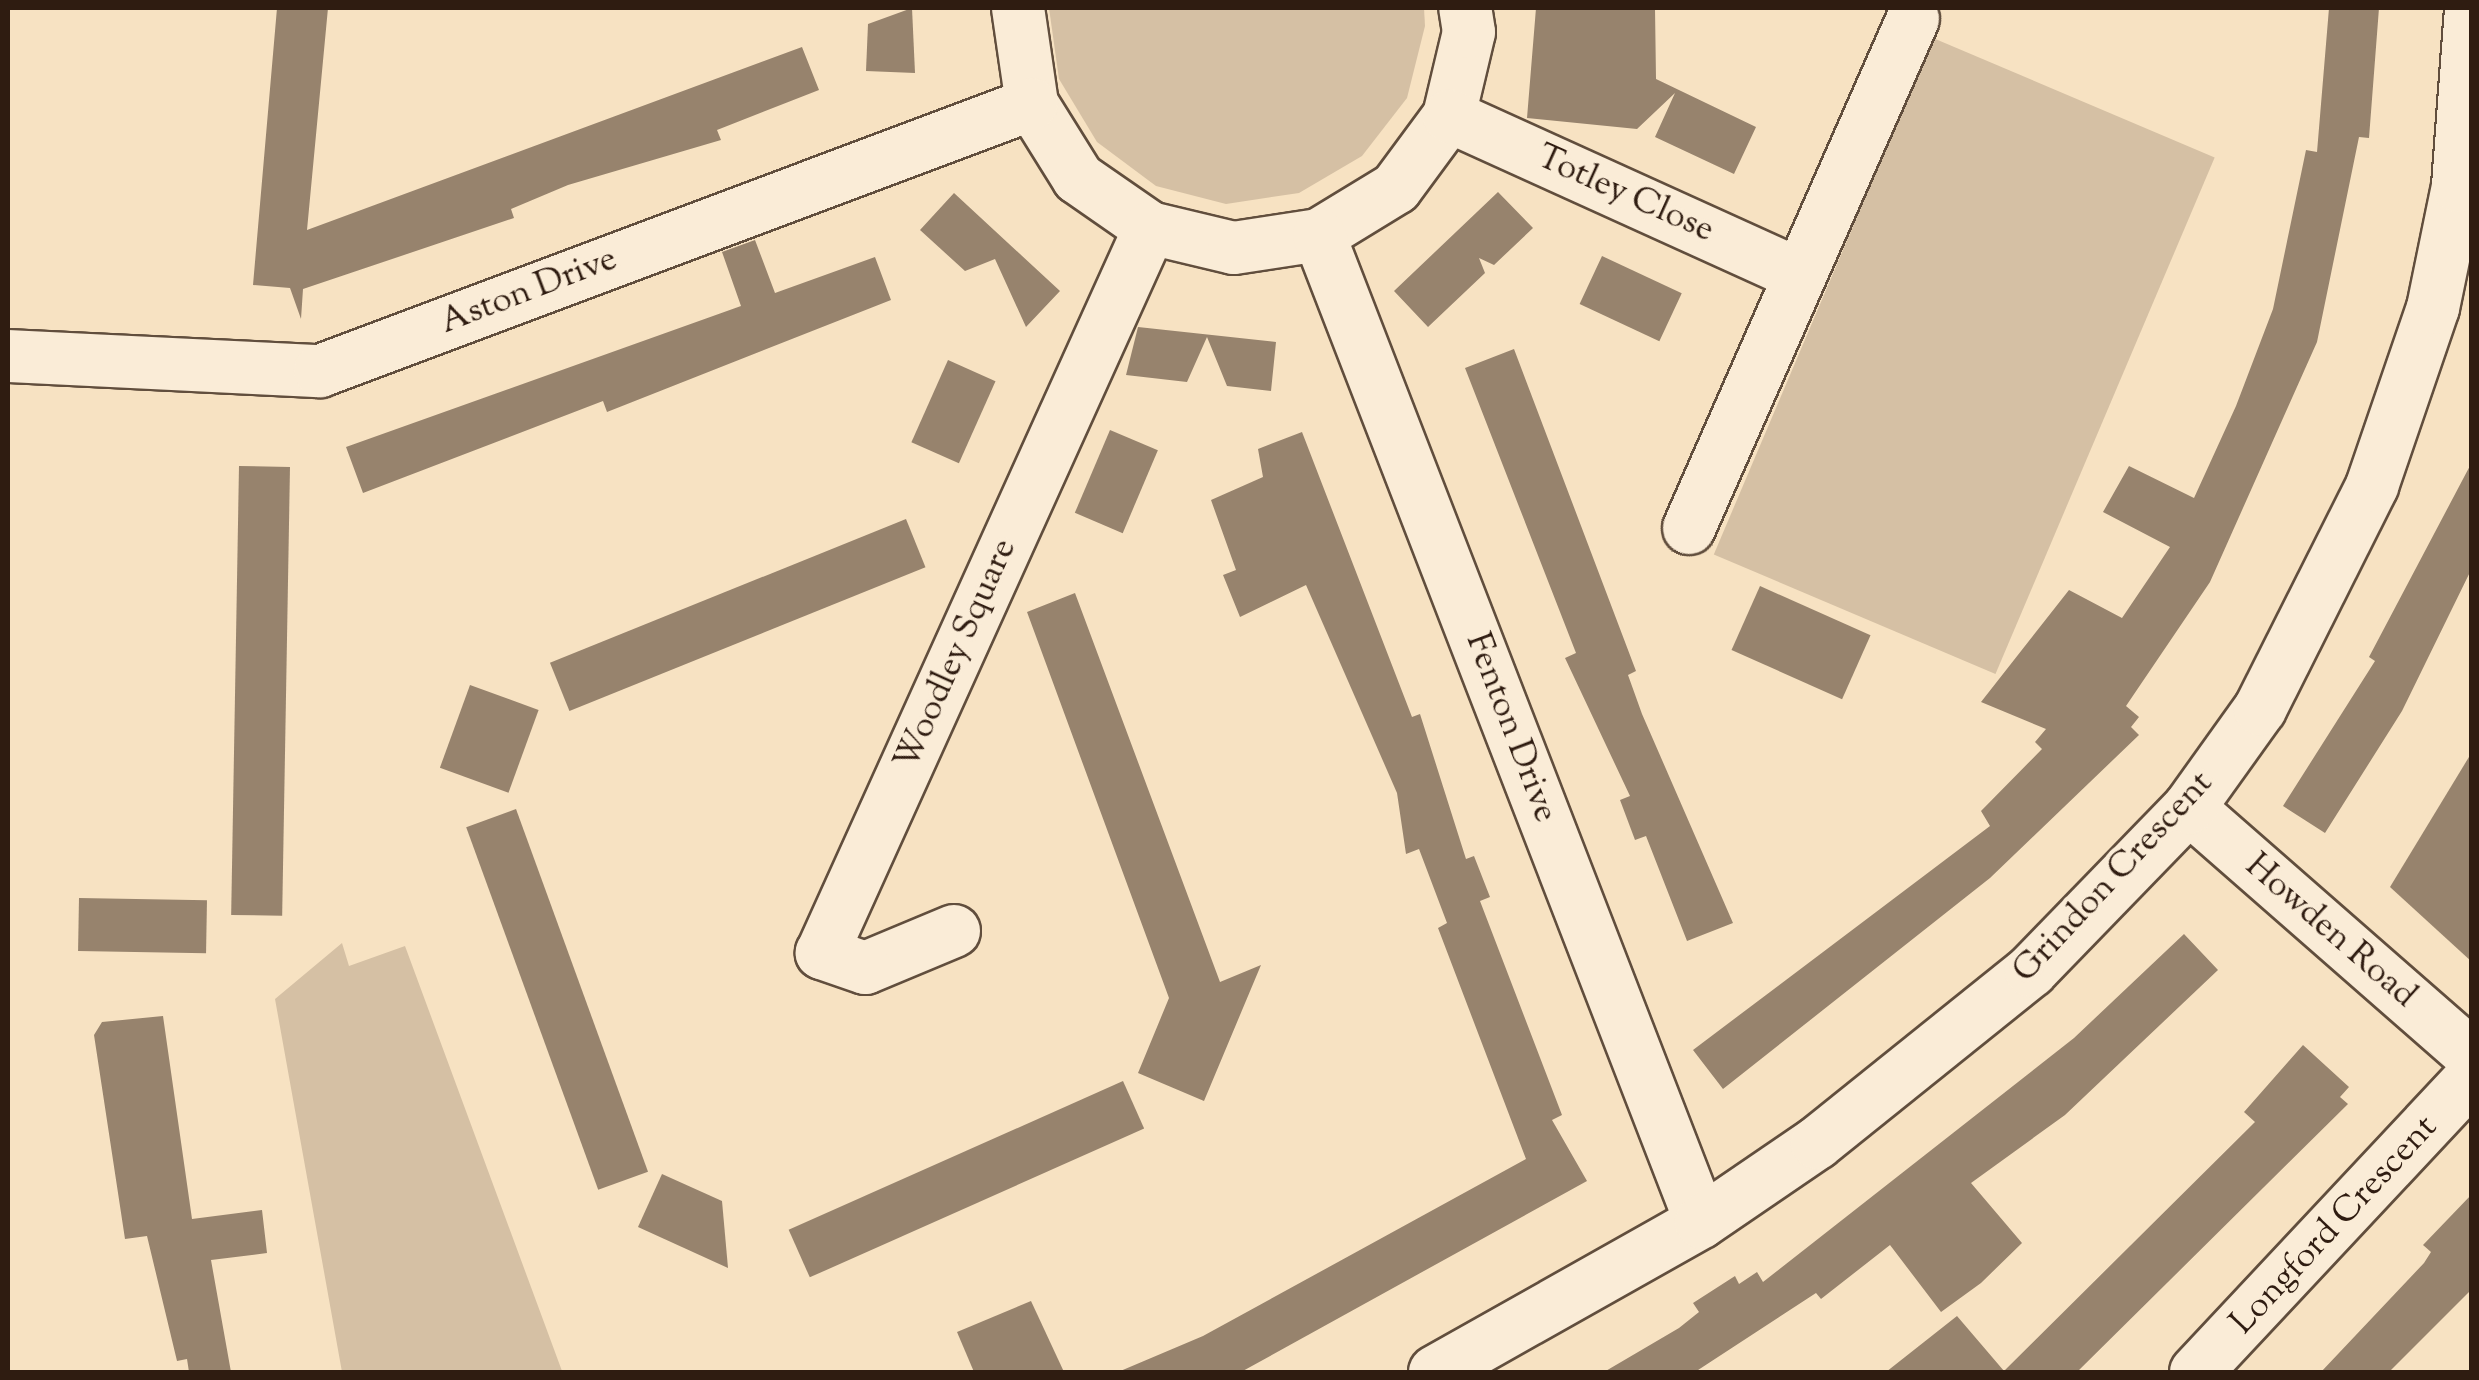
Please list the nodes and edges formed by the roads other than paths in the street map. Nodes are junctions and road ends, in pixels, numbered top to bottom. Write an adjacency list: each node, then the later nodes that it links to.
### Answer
1 (1018, 8): 5 (street)
2 (1465, 8): 6 (street)
3 (2471, 8): 12 (street, Grindon Crescent)
4 (1913, 19): 9 (street)
5 (1032, 104): 7 (street); 10 (street, Aston Drive)
6 (1448, 116): 8 (street); 9 (street, Totley Close)
7 (1150, 228): 8 (street); 13 (street, Woodley Square)
8 (1320, 235): 16 (street, Fenton Drive)
9 (1800, 275): 11 (street)
10 (8, 356)
11 (1689, 528)
12 (2188, 808): 14 (street, Howden Road); 16 (street, Grindon Crescent)
13 (954, 930)
14 (2472, 1056)
15 (2472, 1077): 18 (street, Longford Crescent)
16 (1701, 1222): 17 (street, Grindon Crescent)
17 (1435, 1372)
18 (2196, 1372)

